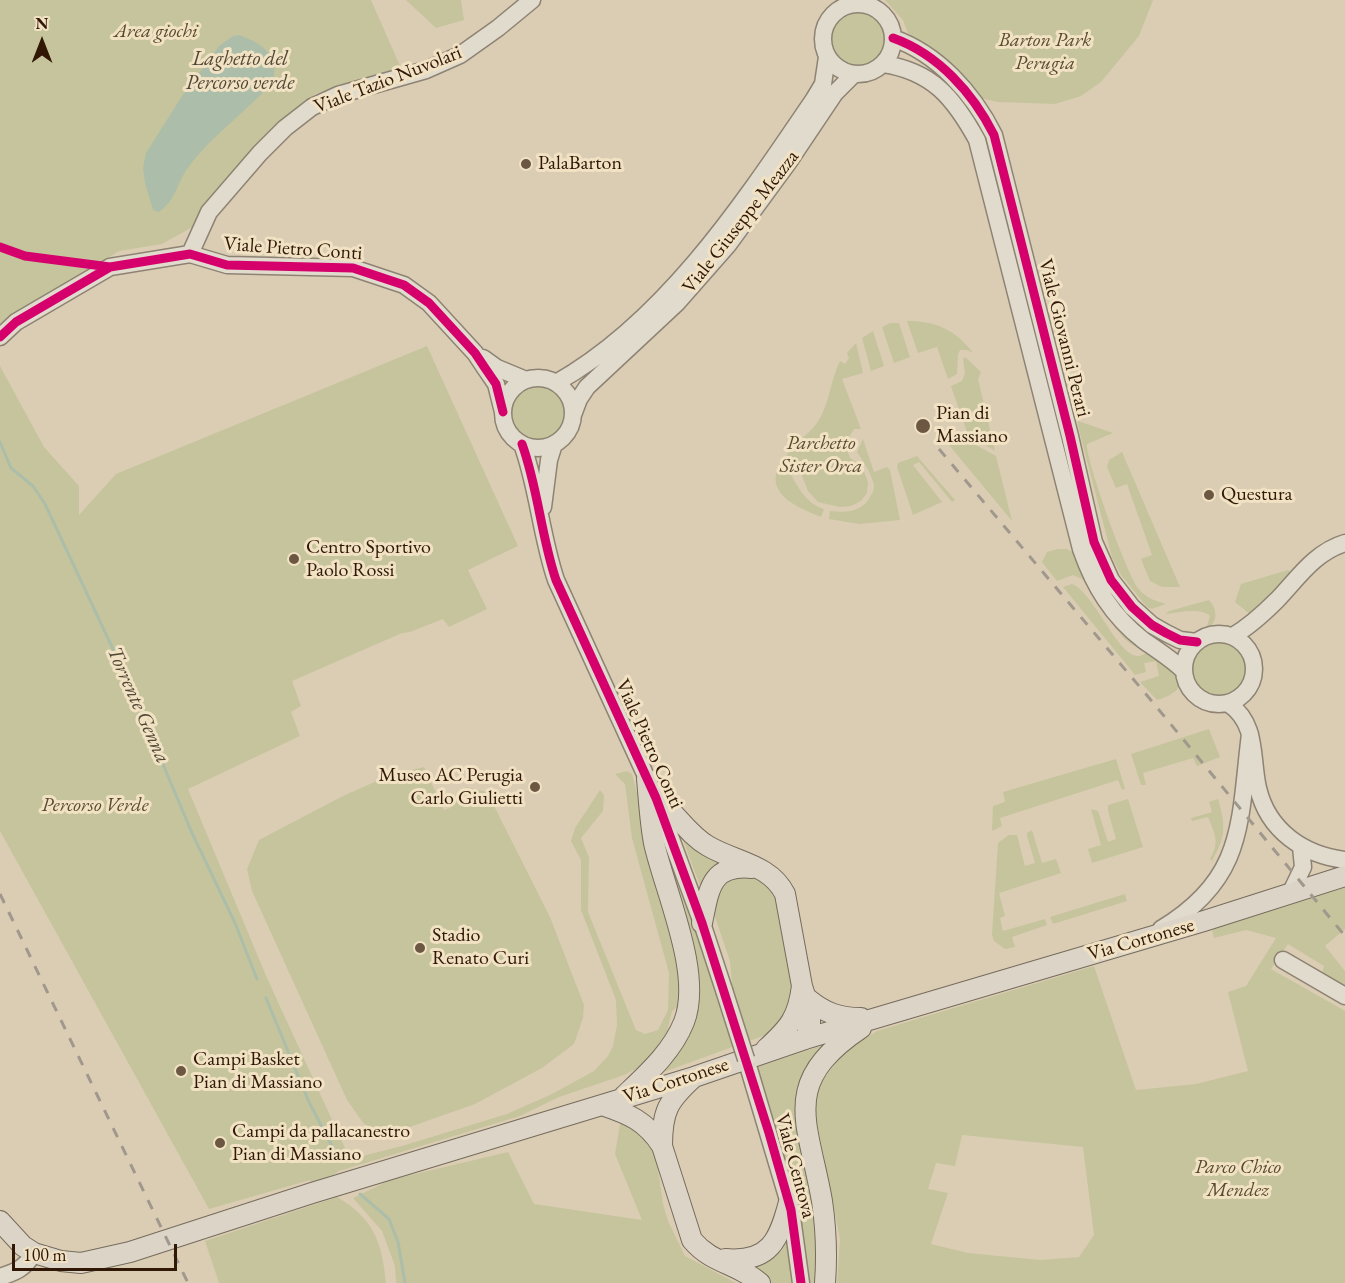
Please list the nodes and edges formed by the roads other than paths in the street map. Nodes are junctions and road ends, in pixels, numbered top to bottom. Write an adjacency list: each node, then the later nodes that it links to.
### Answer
1 (532, 0): 8 (street, Viale Tazio Nuvolari)
2 (846, 3): 3 (street); 5 (street)
3 (872, 4): 4 (street)
4 (893, 38): 6 (street); 20 (street, Viale Giovanni Perari)
5 (827, 57): 7 (street); 12 (street, Viale Giuseppe Meazza)
6 (883, 64): 7 (street); 21 (street, Viale Giovanni Perari)
7 (854, 74): 14 (street, Viale Giuseppe Meazza)
8 (190, 254): 9 (street, Viale Pietro Conti); 10 (street, Viale Pietro Conti)
9 (0, 337)
10 (474, 352): 11 (street, Viale Pietro Conti); 13 (street, Viale Pietro Conti)
11 (526, 380): 12 (street, Viale Pietro Conti); 13 (street)
12 (556, 383): 14 (street)
13 (503, 412): 15 (street, Viale Pietro Conti)
14 (573, 415): 16 (street, Viale Pietro Conti)
15 (522, 444): 16 (street); 17 (street, Viale Pietro Conti)
16 (554, 444): 17 (street, Viale Pietro Conti)
17 (541, 523): 24 (street, Viale Pietro Conti)
18 (1345, 543): 19 (street)
19 (1233, 636): 20 (street); 22 (street)
20 (1197, 642): 21 (street)
21 (1184, 671): 22 (street)
22 (1229, 704): 23 (street)
23 (1250, 735): 26 (street); 32 (street)
24 (647, 779): 25 (street, Viale Pietro Conti); 41 (main road)
25 (656, 798): 28 (main road); 31 (street, Viale Pietro Conti)
26 (1301, 847): 27 (street); 30 (street)
27 (1345, 860)
28 (761, 868): 31 (main road); 34 (main road)
29 (1345, 876): 30 (main road, Via Cortonese)
30 (1290, 894): 32 (main road, Via Cortonese)
31 (702, 923): 38 (street, Viale Pietro Conti, bridge)
32 (1142, 940): 36 (main road, Via Cortonese)
33 (1283, 960): 35 (street)
34 (805, 993): 36 (main road); 37 (main road); 38 (main road)
35 (1345, 996)
36 (876, 1018): 37 (main road, Via Cortonese); 51 (main road)
37 (805, 1039): 38 (main road, Via Cortonese)
38 (754, 1056): 39 (main road, Via Cortonese); 44 (street, Viale Centova)
39 (694, 1077): 40 (main road, Via Cortonese); 43 (main road)
40 (659, 1087): 41 (main road, Via Cortonese); 43 (main road)
41 (621, 1099): 42 (main road, Via Cortonese)
42 (602, 1105): 43 (main road); 46 (main road, Via Cortonese)
43 (656, 1138): 47 (main road)
44 (789, 1202): 47 (main road); 50 (street, Viale Centova)
45 (0, 1221): 46 (main road)
46 (34, 1253): 48 (street)
47 (711, 1257): 49 (main road)
48 (0, 1277)
49 (760, 1283)
50 (801, 1283)
51 (825, 1283)

